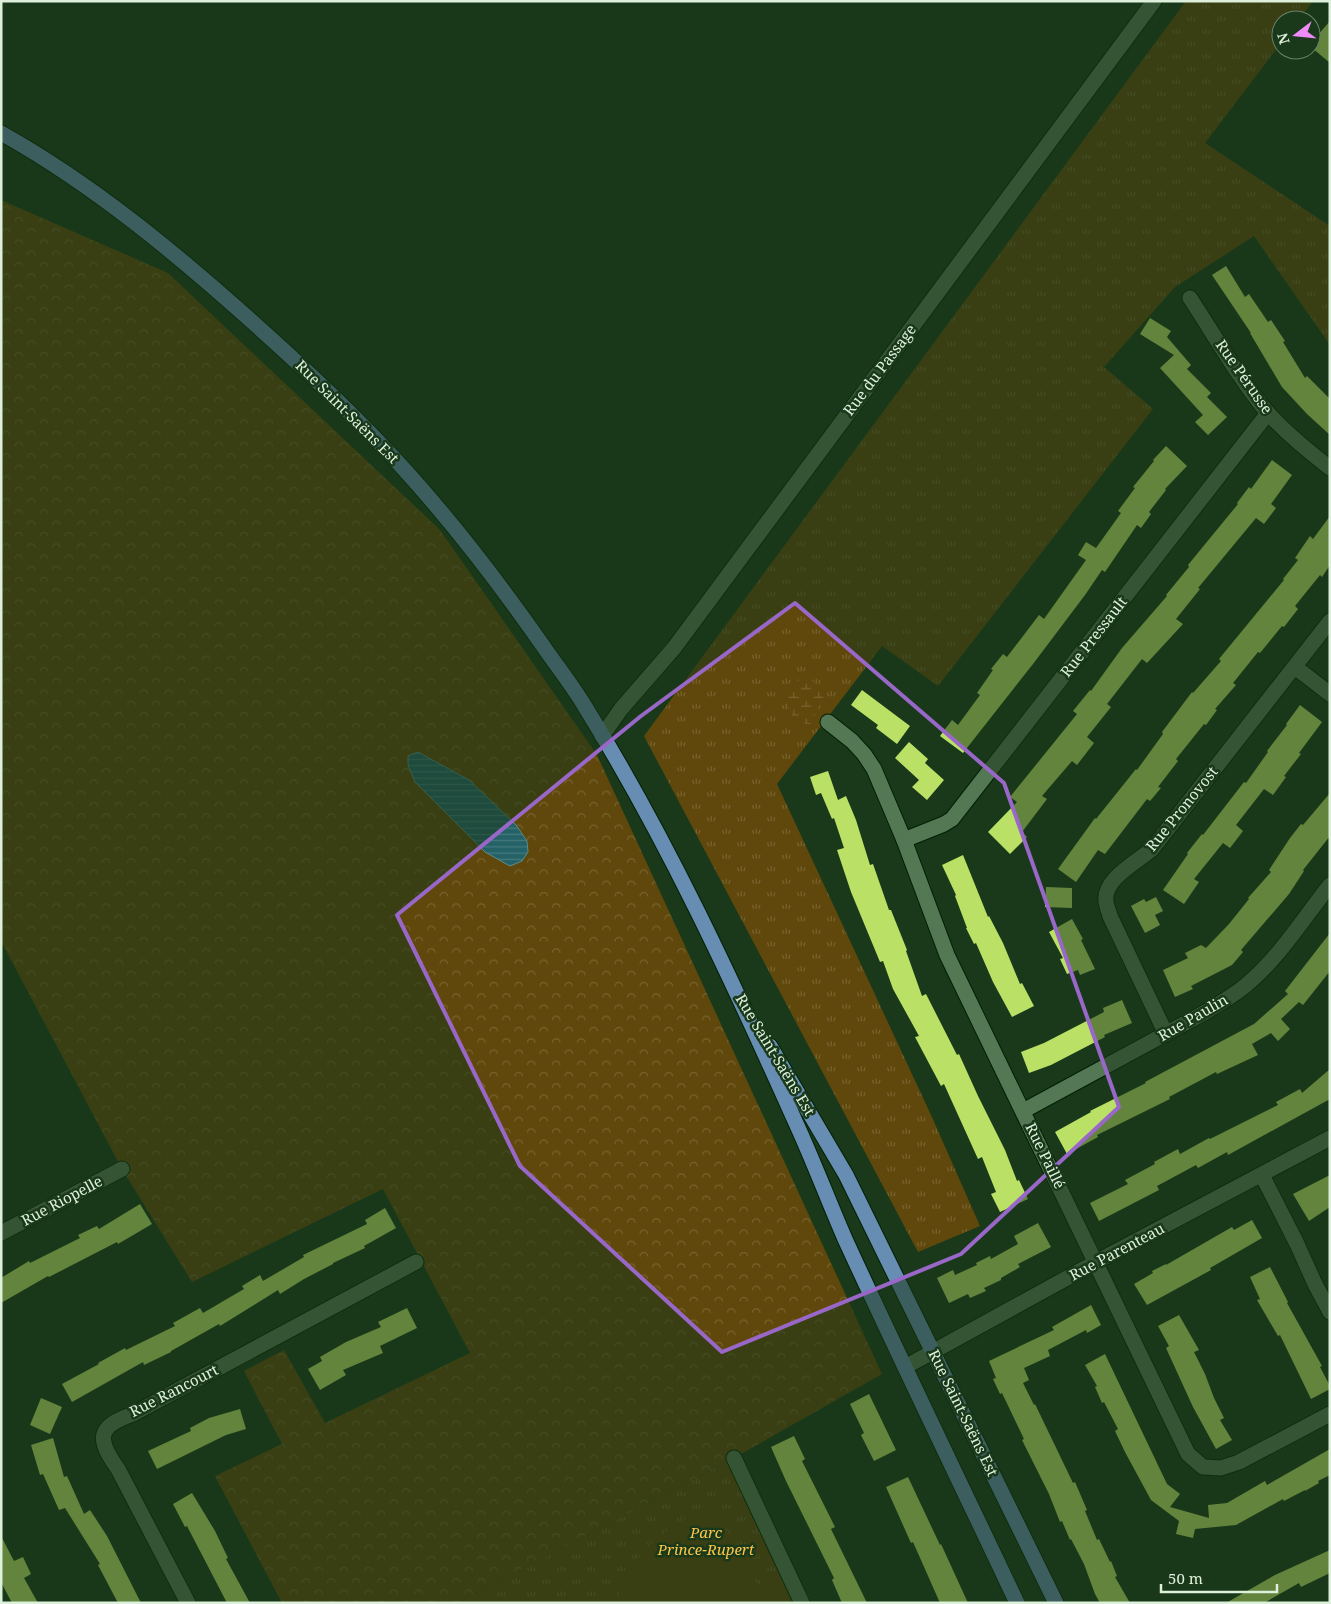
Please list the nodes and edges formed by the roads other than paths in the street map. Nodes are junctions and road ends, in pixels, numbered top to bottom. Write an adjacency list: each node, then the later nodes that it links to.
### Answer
1 (1154, 1): 12 (street, Rue du Passage)
2 (1, 124): 4 (main road, Rue Saint-Saëns Est)
3 (1, 133): 4 (main road, Rue Saint-Saëns Est)
4 (29, 149): 12 (main road, Rue Saint-Saëns Est)
5 (1190, 298): 6 (street, Rue Pérusse)
6 (1268, 413): 7 (street, Rue Pérusse); 13 (street, Rue Pressault)
7 (1330, 468)
8 (1330, 621): 9 (street, Rue Pronovost)
9 (1295, 667): 10 (street); 16 (street, Rue Pronovost)
10 (1330, 694)
11 (828, 722): 13 (street, Rue Paillé)
12 (602, 736): 15 (main road, Rue Saint-Saëns Est)
13 (904, 840): 17 (street, Rue Paillé)
14 (1330, 885): 16 (street, Rue Paulin)
15 (732, 983): 25 (main road, Rue Saint-Saëns Est); 26 (main road, Rue Saint-Saëns Est)
16 (1166, 1034): 17 (street, Rue Paulin)
17 (1023, 1111): 23 (street, Rue Paillé)
18 (1330, 1138): 20 (street, Rue Parenteau)
19 (122, 1169): 21 (street, Rue Riopelle)
20 (1262, 1175): 23 (street, Rue Parenteau); 24 (street)
21 (1, 1233)
22 (416, 1262): 29 (street, Rue Rancourt)
23 (1096, 1262): 25 (street, Rue Parenteau); 27 (street, Rue Paillé)
24 (1330, 1312)
25 (934, 1352): 26 (street, Rue Parenteau); 32 (main road, Rue Saint-Saëns Est)
26 (905, 1367): 31 (main road, Rue Saint-Saëns Est)
27 (1330, 1414)
28 (734, 1458): 30 (street)
29 (188, 1603)
30 (802, 1603)
31 (1017, 1603)
32 (1056, 1603)

